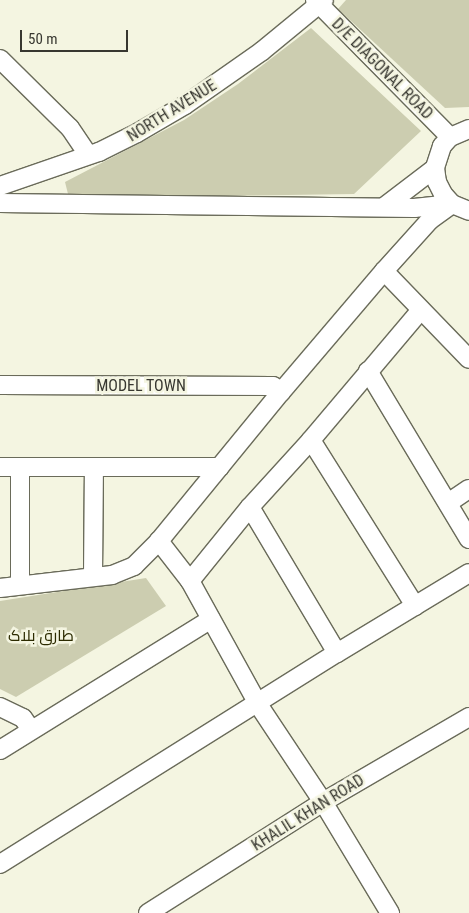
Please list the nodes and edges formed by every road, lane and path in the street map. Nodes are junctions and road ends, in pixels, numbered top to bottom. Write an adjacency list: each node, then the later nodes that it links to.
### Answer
1 (320, 2): 4 (street, D/E DIAGONAL ROAD); 5 (street, NORTH AVENUE)
2 (0, 59): 5 (street)
3 (469, 129): 4 (street)
4 (450, 137): 6 (street)
5 (88, 155): 7 (street, NORTH AVENUE)
6 (435, 168): 9 (street); 10 (street)
7 (0, 186)
8 (0, 204): 10 (street)
9 (452, 204): 10 (street); 11 (street); 12 (street)
10 (384, 207)
11 (469, 211)
12 (384, 271): 13 (street); 17 (street)
13 (421, 310): 14 (street); 15 (street)
14 (469, 359)
15 (368, 371): 18 (street); 24 (street)
16 (0, 385): 17 (street, MODEL TOWN)
17 (281, 392): 22 (street)
18 (312, 440): 25 (street); 33 (street)
19 (20, 466): 20 (street); 21 (street); 31 (street)
20 (94, 466): 22 (street); 29 (street)
21 (0, 467)
22 (220, 467): 27 (street)
23 (469, 489): 24 (street)
24 (448, 503): 26 (street)
25 (250, 508): 30 (street); 35 (street)
26 (469, 539)
27 (159, 541): 29 (street); 30 (street)
28 (469, 572): 33 (street)
29 (92, 576): 31 (street)
30 (190, 582): 34 (street)
31 (20, 585): 32 (street)
32 (0, 588)
33 (415, 606): 35 (street)
34 (211, 619): 36 (street); 39 (street)
35 (337, 653): 36 (street)
36 (258, 704): 41 (street); 42 (street)
37 (0, 707): 39 (street)
38 (469, 717): 41 (street, KHALIL KHAN ROAD)
39 (31, 730): 40 (street)
40 (0, 750)
41 (323, 802): 43 (street, KHALIL KHAN ROAD); 44 (street)
42 (0, 864)
43 (148, 913)
44 (390, 913)

